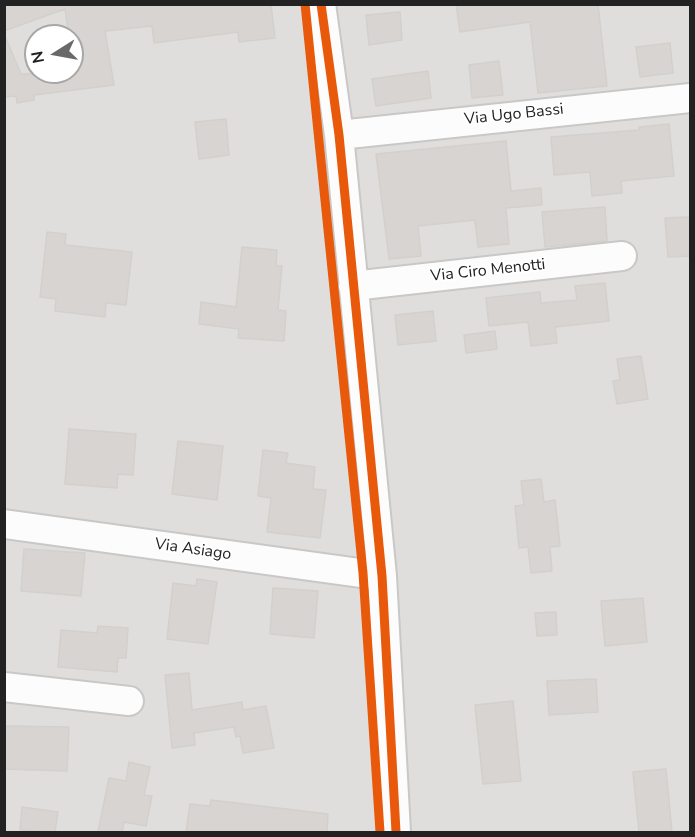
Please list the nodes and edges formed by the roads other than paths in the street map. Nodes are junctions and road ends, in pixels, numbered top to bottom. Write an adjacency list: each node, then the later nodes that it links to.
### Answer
1 (321, 4): 3 (street)
2 (690, 98): 3 (street, Via Ugo Bassi)
3 (339, 135): 5 (street)
4 (622, 256): 5 (street, Via Ciro Menotti)
5 (353, 286): 7 (street)
6 (4, 524): 7 (street, Via Asiago)
7 (382, 576): 10 (street)
8 (4, 687): 9 (street)
9 (129, 701)
10 (396, 832)

